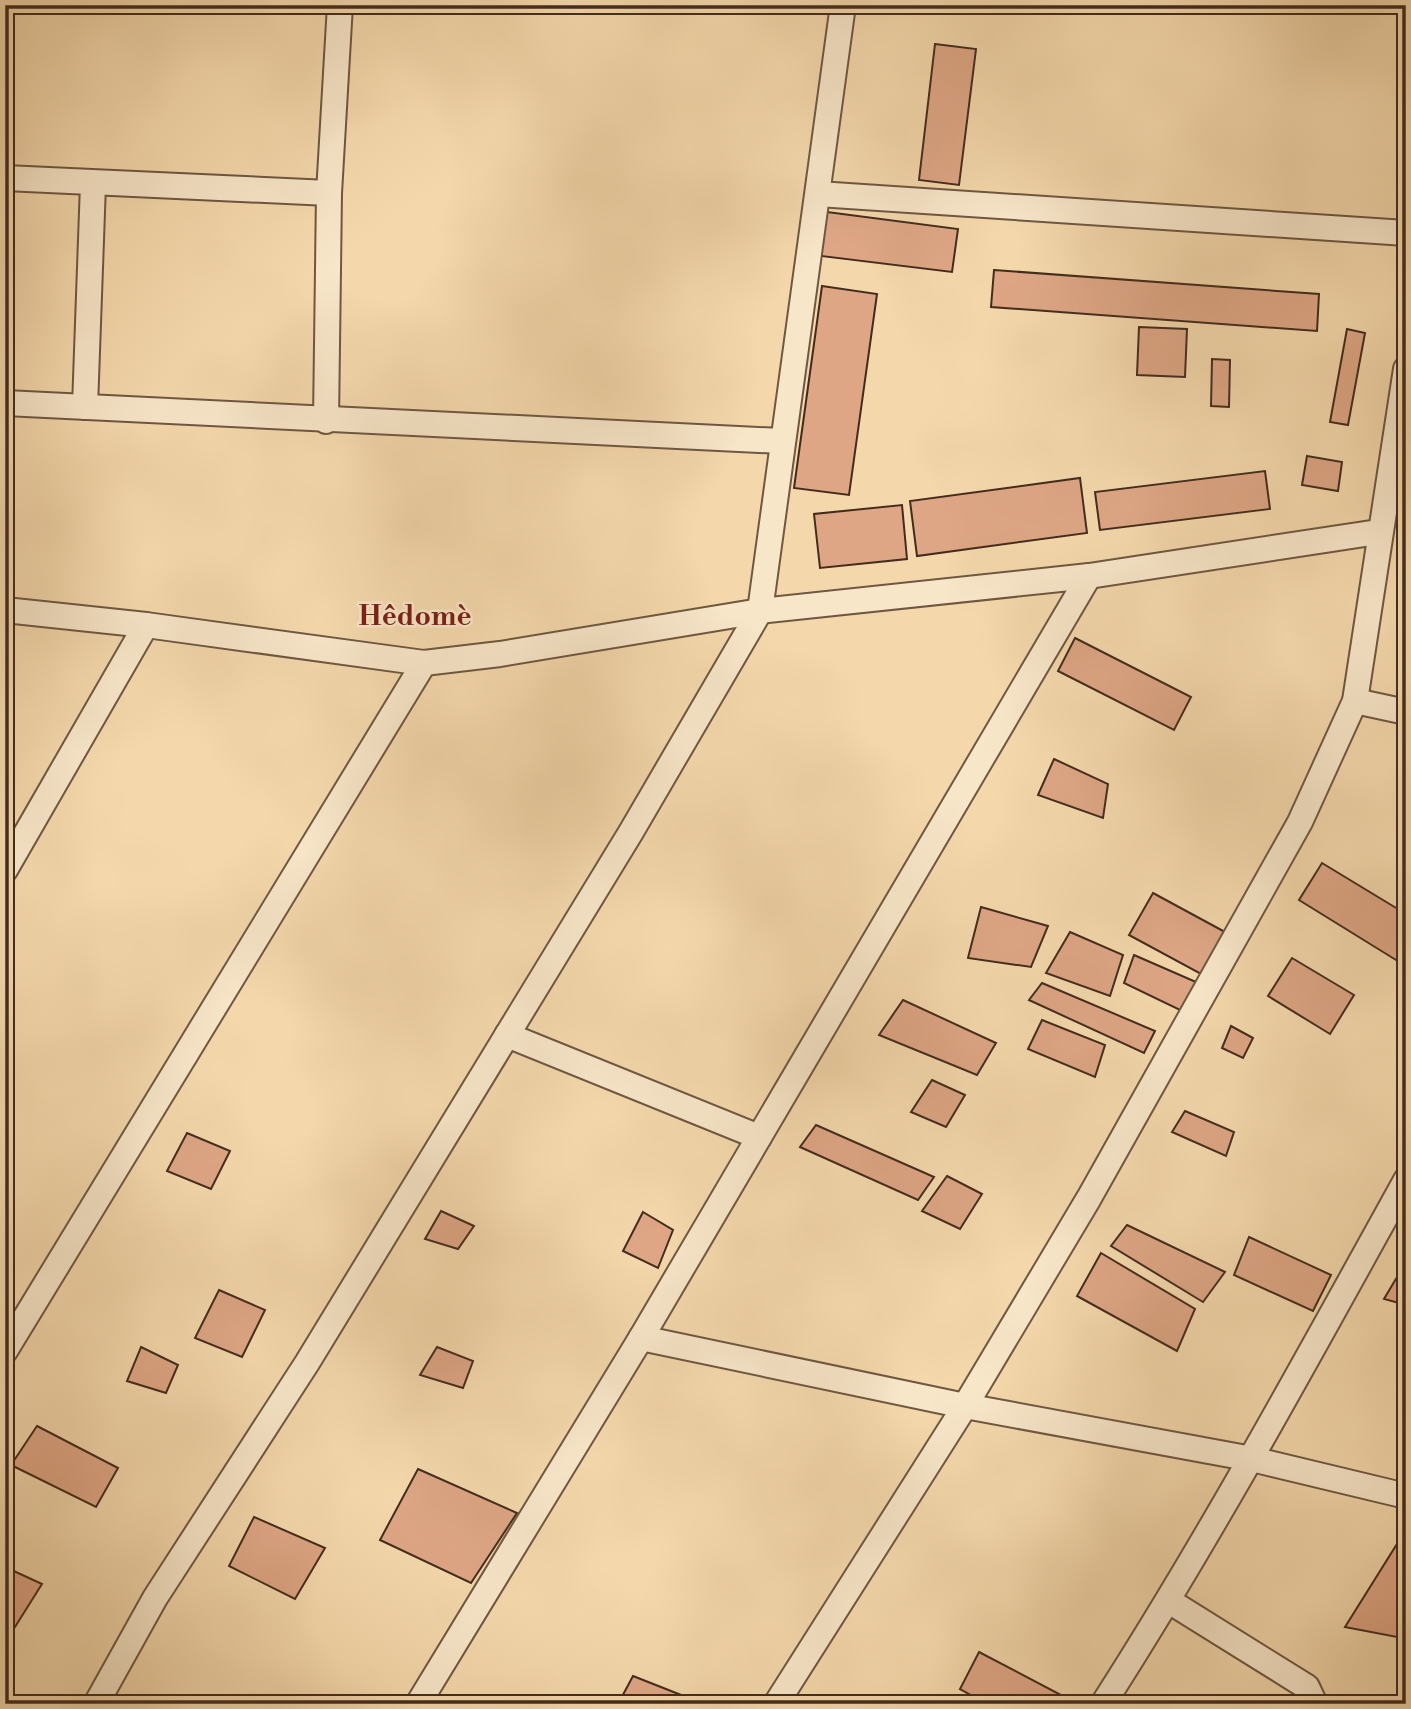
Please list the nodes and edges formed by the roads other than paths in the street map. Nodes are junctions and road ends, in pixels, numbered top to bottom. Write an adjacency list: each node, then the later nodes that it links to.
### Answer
1 (340, 5): 5 (street)
2 (843, 5): 6 (street)
3 (5, 178): 4 (street)
4 (93, 184): 5 (street); 10 (street)
5 (329, 192): 11 (street)
6 (818, 194): 7 (street); 12 (street)
7 (1406, 233)
8 (1406, 369): 13 (street)
9 (5, 404): 10 (street)
10 (85, 407): 11 (street)
11 (326, 421): 12 (street)
12 (782, 441): 16 (street)
13 (1378, 532): 14 (street); 19 (street)
14 (1089, 576): 16 (street); 23 (street)
15 (5, 610): 17 (street)
16 (760, 611): 18 (street); 22 (street)
17 (146, 625): 18 (street); 21 (street)
18 (424, 663): 26 (street)
19 (1355, 701): 20 (street); 27 (street)
20 (1406, 712)
21 (5, 870)
22 (507, 1035): 23 (street); 31 (street)
23 (759, 1137): 25 (street)
24 (1406, 1180): 28 (street)
25 (641, 1338): 27 (street); 32 (street)
26 (5, 1351)
27 (965, 1406): 28 (street); 33 (street)
28 (1252, 1459): 29 (street); 30 (street)
29 (1406, 1496)
30 (1169, 1601): 34 (street); 35 (street)
31 (96, 1704)
32 (418, 1704)
33 (776, 1704)
34 (1102, 1704)
35 (1315, 1704)

